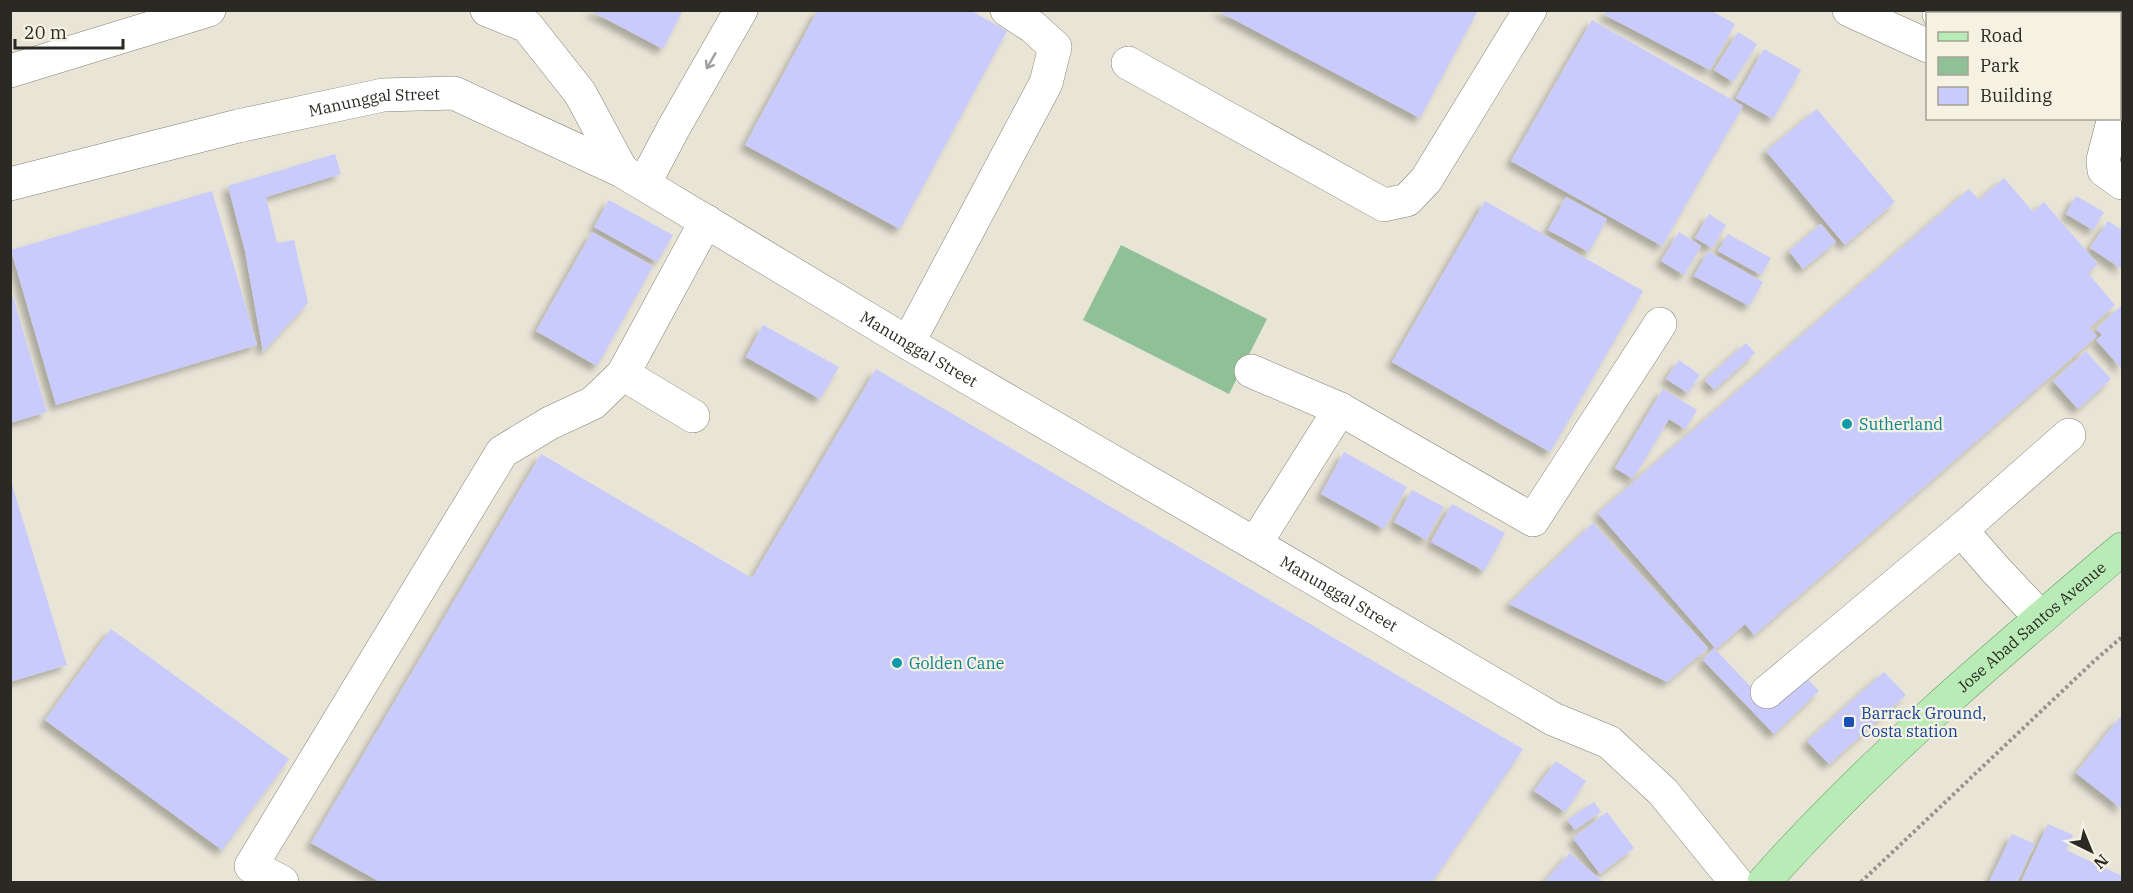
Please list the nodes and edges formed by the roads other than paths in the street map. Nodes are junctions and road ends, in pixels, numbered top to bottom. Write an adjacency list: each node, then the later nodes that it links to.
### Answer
1 (209, 10): 9 (street)
2 (487, 10): 11 (street)
3 (741, 10): 11 (street, one-way to 11)
4 (1007, 10): 16 (street)
5 (1530, 10): 8 (street)
6 (1850, 10): 7 (street)
7 (1926, 45)
8 (1128, 63)
9 (10, 71)
10 (2110, 125): 12 (street)
11 (633, 178): 13 (street, Manunggal Street); 14 (street, Manunggal Street)
12 (2122, 183)
13 (10, 184)
14 (706, 221): 16 (street, Manunggal Street); 18 (street)
15 (1659, 324): 19 (street)
16 (908, 343): 23 (street, Manunggal Street)
17 (1251, 371): 19 (street)
18 (622, 374): 20 (street); 27 (street)
19 (1340, 409): 23 (street)
20 (693, 416)
21 (2069, 435): 22 (street)
22 (1961, 530): 25 (street); 26 (street)
23 (1255, 544): 30 (street, Manunggal Street)
24 (2122, 549): 25 (main road, Jose Abad Santos Avenue)
25 (2041, 618): 28 (main road, Jose Abad Santos Avenue)
26 (1767, 692)
27 (245, 874): 29 (street)
28 (1775, 879)
29 (282, 882)
30 (1736, 882)

